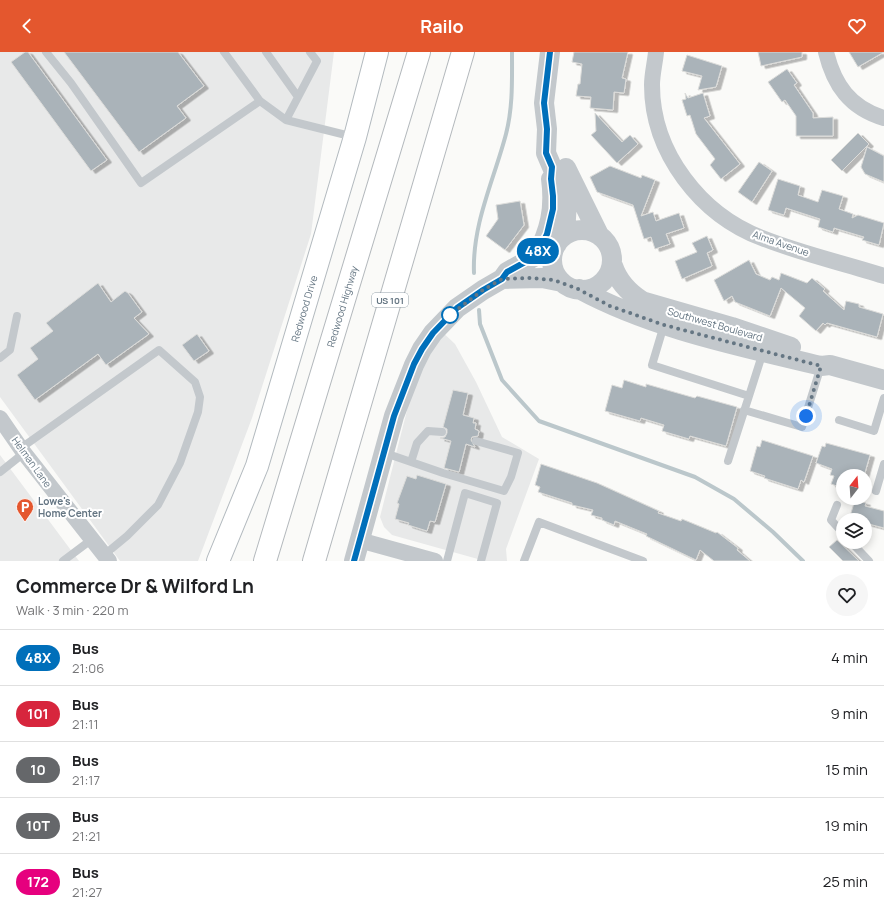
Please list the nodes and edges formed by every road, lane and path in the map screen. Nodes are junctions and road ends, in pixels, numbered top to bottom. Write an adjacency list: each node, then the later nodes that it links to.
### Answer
1 (46, 52): 12 (lane)
2 (224, 52): 12 (lane)
3 (266, 52): 11 (lane)
4 (310, 52): 11 (lane)
5 (377, 52): 16 (main road, Redwood Drive)
6 (419, 52): 46 (main road, Redwood Highway)
7 (463, 52): 51 (main road, US 101)
8 (550, 52): 15 (street)
9 (656, 52): 22 (street, Alma Avenue)
10 (826, 52): 13 (street)
11 (298, 97): 14 (lane)
12 (260, 101): 14 (lane)
13 (884, 118)
14 (286, 120): 16 (lane)
15 (547, 129): 17 (street); 18 (street)
16 (355, 137): 54 (main road, Redwood Drive)
17 (552, 167): 19 (street); 20 (street)
18 (599, 235): 19 (street); 21 (street)
19 (561, 239): 20 (street); 24 (street)
20 (536, 256): 23 (street)
21 (612, 266): 24 (street); 29 (street, Southwest Boulevard)
22 (884, 276)
23 (502, 279): 24 (street); 39 (street)
24 (570, 286): 26 (street, Southwest Boulevard)
25 (17, 316): 28 (lane)
26 (664, 325): 27 (street, Southwest Boulevard); 31 (lane)
27 (763, 352): 29 (street, Southwest Boulevard); 31 (lane)
28 (0, 358)
29 (826, 366): 30 (street, Southwest Boulevard); 33 (lane)
30 (884, 380)
31 (749, 396): 33 (lane)
32 (884, 398): 35 (lane)
33 (744, 410): 40 (lane)
34 (0, 418): 38 (street, Helman Lane)
35 (839, 420)
36 (442, 432): 41 (lane)
37 (476, 441): 41 (lane)
38 (22, 451): 43 (lane); 48 (street, Helman Lane); 52 (lane)
39 (384, 453): 41 (lane); 49 (street)
40 (728, 460)
41 (411, 462)
42 (884, 464): 44 (lane)
43 (0, 472)
44 (876, 491)
45 (837, 505): 47 (lane)
46 (276, 523): 55 (main road); 56 (main road, Redwood Highway)
47 (836, 525)
48 (91, 540): 52 (street, Helman Lane); 53 (lane)
49 (359, 540): 57 (street); 58 (street)
50 (858, 549): 63 (lane)
51 (315, 557)
52 (107, 558)
53 (63, 561)
54 (218, 561)
55 (261, 561)
56 (265, 561)
57 (354, 561)
58 (435, 561)
59 (447, 561): 60 (lane)
60 (481, 561)
61 (524, 561): 62 (lane)
62 (643, 561)
63 (869, 561)

